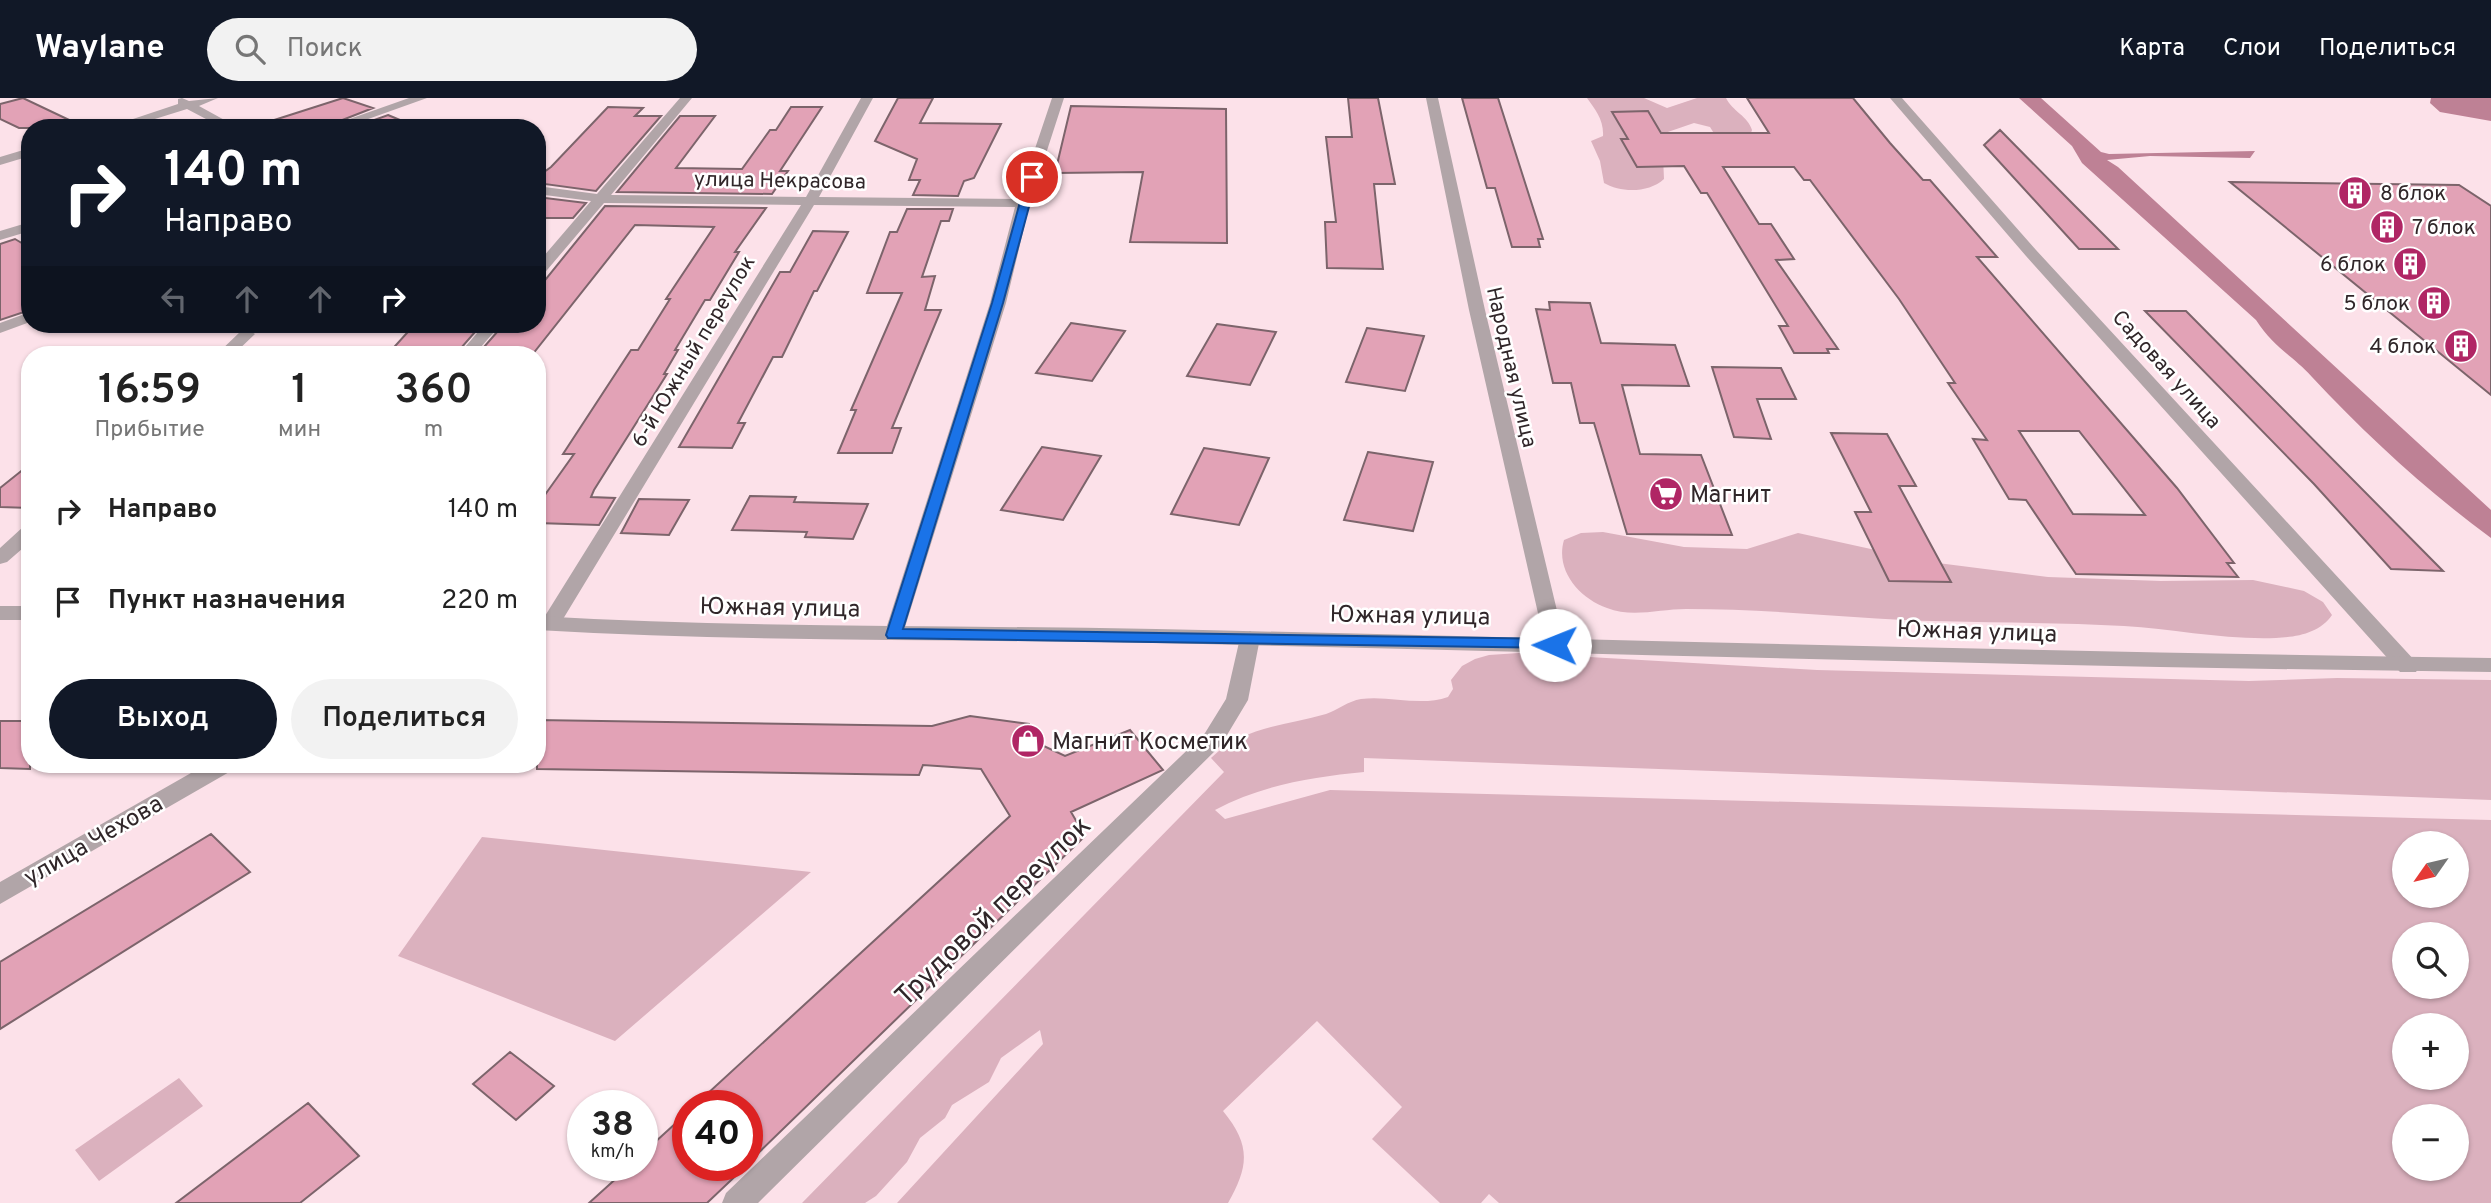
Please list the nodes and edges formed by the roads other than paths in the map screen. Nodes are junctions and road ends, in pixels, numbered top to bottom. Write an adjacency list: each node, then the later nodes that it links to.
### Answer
1 (174, 98): 9 (street)
2 (212, 98): 9 (street)
3 (421, 98): 12 (street)
4 (686, 98): 16 (street)
5 (867, 98): 17 (street, 6-й Южный переулок)
6 (1058, 98): 18 (street)
7 (1432, 98): 34 (street, Народная улица)
8 (1896, 98): 36 (street, Садовая улица)
9 (188, 105): 10 (street); 11 (street)
10 (142, 119)
11 (215, 119)
12 (357, 119)
13 (21, 155): 14 (street)
14 (0, 161)
15 (546, 191): 16 (street, улица Некрасова)
16 (602, 199): 17 (street, улица Некрасова); 21 (street)
17 (810, 201): 18 (street, улица Некрасова); 30 (street, 6-й Южный переулок)
18 (1023, 203): 32 (street)
19 (21, 229): 20 (street)
20 (0, 236)
21 (546, 263)
22 (21, 320): 23 (street)
23 (0, 328)
24 (247, 334): 25 (street)
25 (234, 346)
26 (21, 539): 27 (street)
27 (0, 558)
28 (0, 612): 29 (street)
29 (21, 613)
30 (546, 620)
31 (546, 623): 32 (street, Южная улица)
32 (894, 635): 33 (street, Южная улица)
33 (1250, 638): 34 (street, Южная улица); 39 (street, Трудовой переулок)
34 (1555, 645): 36 (street, Южная улица)
35 (2491, 665): 36 (street, Южная улица)
36 (2408, 667)
37 (209, 773): 38 (street, улица Чехова)
38 (0, 894)
39 (737, 1203)

